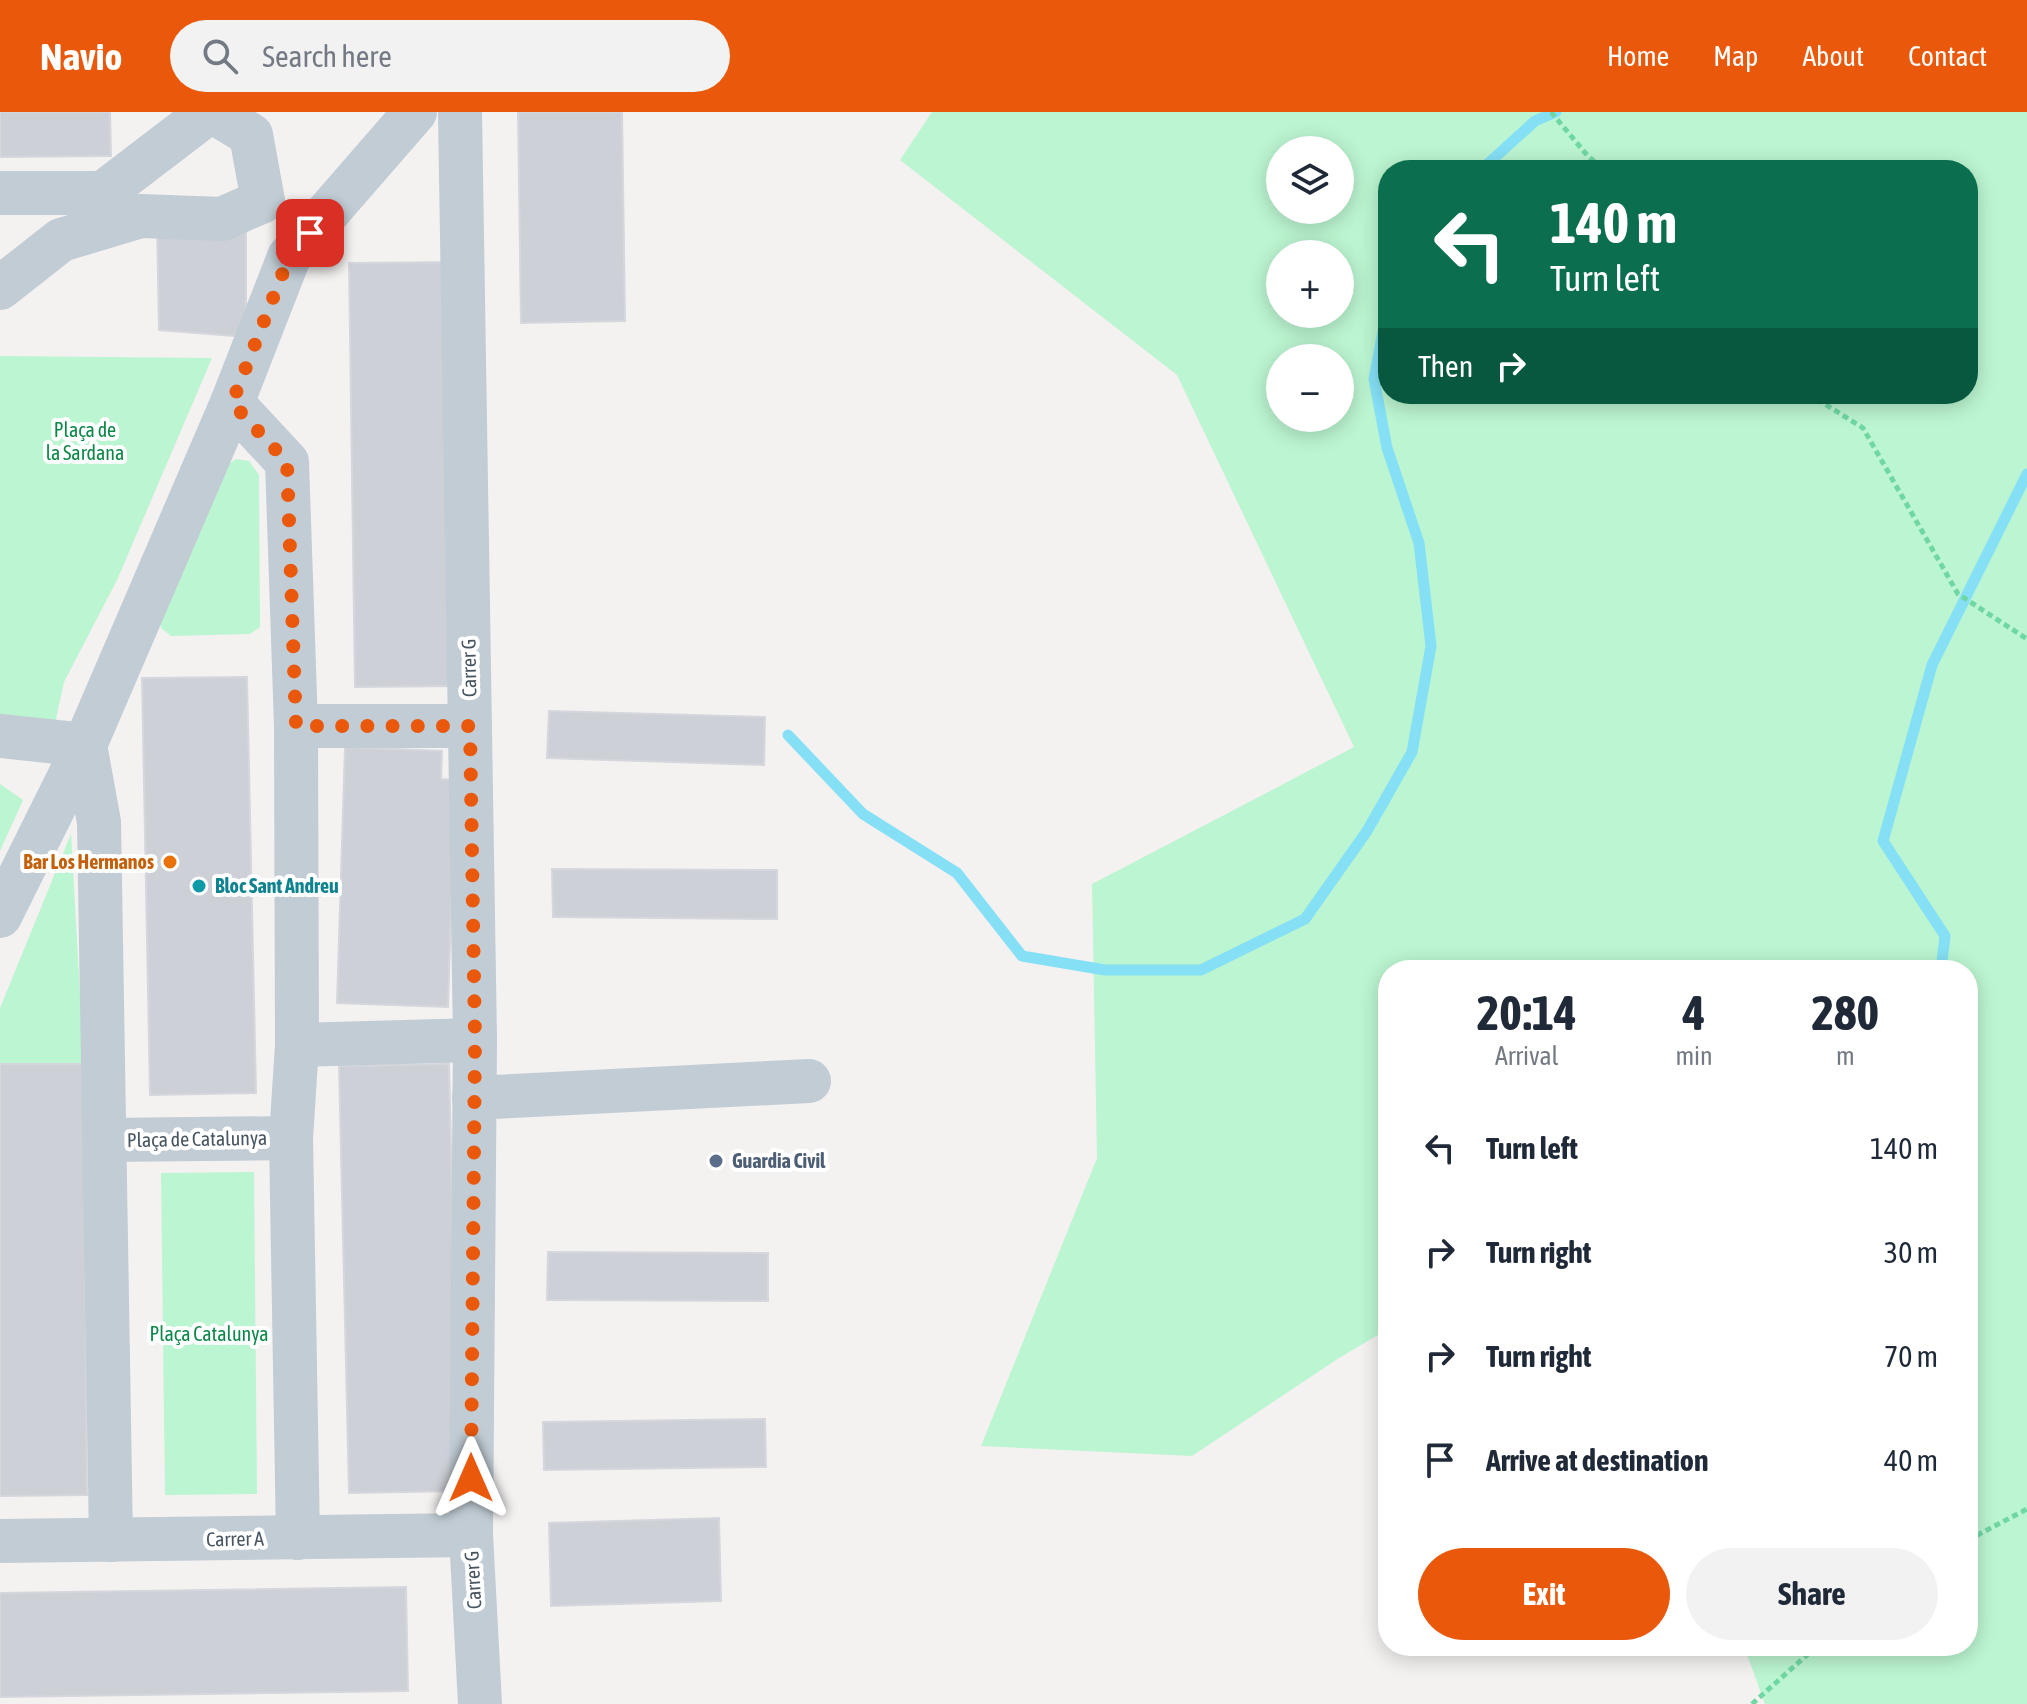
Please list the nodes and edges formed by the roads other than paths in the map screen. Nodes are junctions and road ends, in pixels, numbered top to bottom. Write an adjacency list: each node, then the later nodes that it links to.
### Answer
1 (211, 112): 4 (street); 5 (street)
2 (415, 112): 7 (street)
3 (460, 112): 9 (street, Carrer G)
4 (250, 124): 6 (street)
5 (0, 193)
6 (0, 288)
7 (232, 403): 8 (street); 11 (street)
8 (296, 726): 9 (street); 14 (street)
9 (470, 726): 13 (street, Carrer G)
10 (0, 736): 11 (street)
11 (85, 745): 12 (street); 18 (street)
12 (0, 916)
13 (475, 1040): 14 (street); 16 (street, Carrer G)
14 (297, 1045): 17 (street)
15 (809, 1081): 16 (street)
16 (474, 1098): 19 (street, Carrer G)
17 (291, 1138): 18 (street, Plaça de Catalunya); 20 (street)
18 (104, 1140): 21 (street)
19 (471, 1535): 20 (street, Carrer A); 23 (street, Carrer G)
20 (298, 1538): 21 (street, Carrer A)
21 (111, 1540): 22 (street, Carrer A)
22 (0, 1541)
23 (480, 1704)

